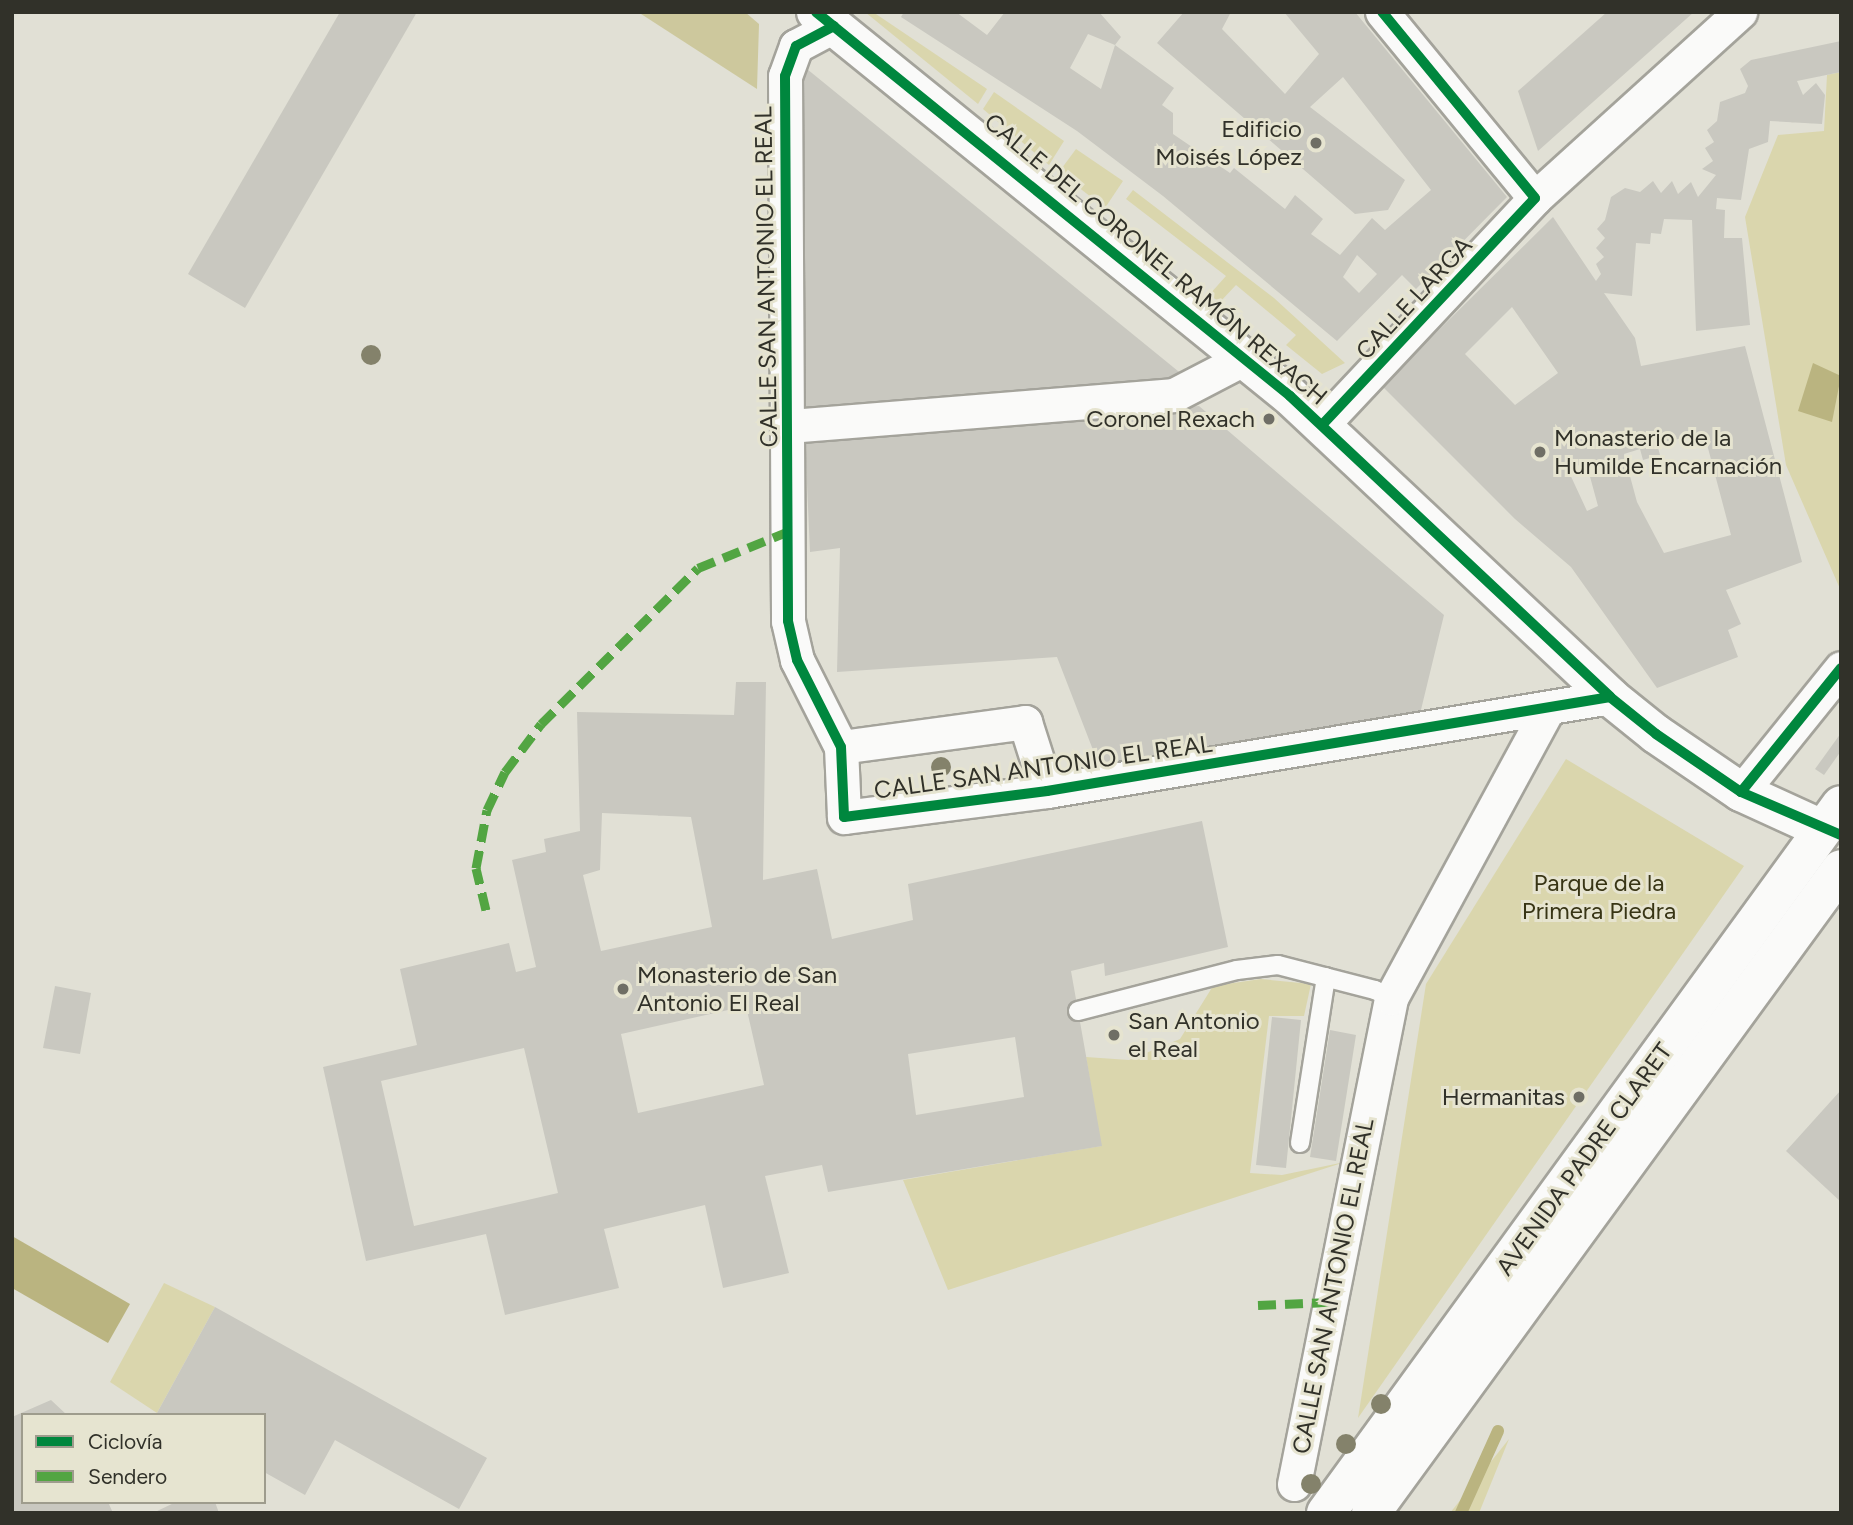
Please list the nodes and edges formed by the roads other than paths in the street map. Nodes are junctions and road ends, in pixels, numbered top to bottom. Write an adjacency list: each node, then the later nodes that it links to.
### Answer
1 (1382, 12): 4 (street)
2 (1740, 12): 4 (street, CALLE LARGA)
3 (825, 19): 5 (main road, CALLE DEL CORONEL RAMÓN REXACH); 7 (street, CALLE SAN ANTONIO EL REAL)
4 (1535, 198): 6 (street, CALLE LARGA)
5 (1245, 358): 6 (main road, CALLE DEL CORONEL RAMÓN REXACH); 7 (street)
6 (1322, 425): 9 (main road, CALLE DEL CORONEL RAMÓN REXACH)
7 (789, 426): 11 (street, CALLE SAN ANTONIO EL REAL)
8 (1841, 668): 13 (street)
9 (1610, 697): 10 (street, CALLE SAN ANTONIO EL REAL); 13 (main road, CALLE DEL CORONEL RAMÓN REXACH)
10 (1548, 709): 12 (street, CALLE SAN ANTONIO EL REAL); 17 (street, CALLE SAN ANTONIO EL REAL)
11 (841, 747): 12 (street, CALLE SAN ANTONIO EL REAL); 12 (street, CALLE SAN ANTONIO EL REAL)
12 (1047, 791)
13 (1741, 792): 14 (main road, CALLE DEL CORONEL RAMÓN REXACH)
14 (1836, 824): 15 (main road); 21 (main road, AVENIDA PADRE CLARET)
15 (1838, 873): 22 (main road, AVENIDA PADRE CLARET)
16 (1326, 977): 17 (lane); 18 (lane); 19 (lane)
17 (1391, 998): 20 (street, CALLE SAN ANTONIO EL REAL)
18 (1078, 1011)
19 (1300, 1143)
20 (1294, 1484)
21 (1326, 1513)
22 (1371, 1513)

